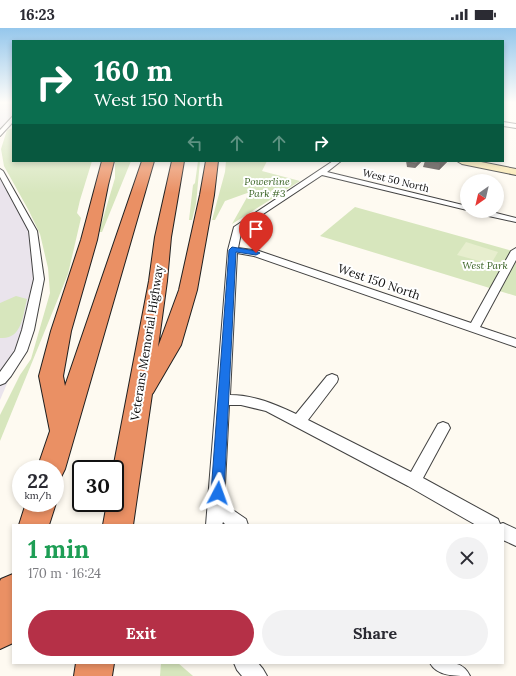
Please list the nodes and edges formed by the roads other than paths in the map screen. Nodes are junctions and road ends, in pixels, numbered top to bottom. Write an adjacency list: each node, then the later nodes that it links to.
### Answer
1 (108, 162): 23 (highway)
2 (148, 162): 23 (highway)
3 (178, 162): 19 (highway, Veterans Memorial Highway)
4 (212, 162): 19 (highway)
5 (336, 162): 8 (street)
6 (467, 162): 9 (main road)
7 (0, 171): 18 (street)
8 (320, 172): 10 (street, West 50 North); 13 (street)
9 (516, 172)
10 (460, 206)
11 (504, 217): 12 (street)
12 (516, 220)
13 (232, 250): 15 (street, West 150 North); 20 (street)
14 (516, 251): 15 (street)
15 (474, 328): 16 (street, West 150 North)
16 (516, 343)
17 (332, 379): 21 (street)
18 (0, 380)
19 (139, 397): 29 (highway, Veterans Memorial Highway)
20 (223, 400): 21 (street); 26 (street)
21 (298, 422): 25 (street)
22 (443, 428): 25 (street)
23 (63, 432): 24 (highway)
24 (55, 460)
25 (414, 481): 32 (street)
26 (216, 508): 30 (street); 31 (street)
27 (38, 512): 28 (highway)
28 (34, 524)
29 (118, 524)
30 (214, 524)
31 (239, 524)
32 (490, 524)
33 (504, 532): 34 (street)
34 (516, 538)
35 (12, 594): 36 (highway)
36 (0, 632)
37 (95, 664): 40 (highway)
38 (245, 664): 41 (street)
39 (441, 664): 42 (street)
40 (93, 676)
41 (256, 676)
42 (459, 676)

